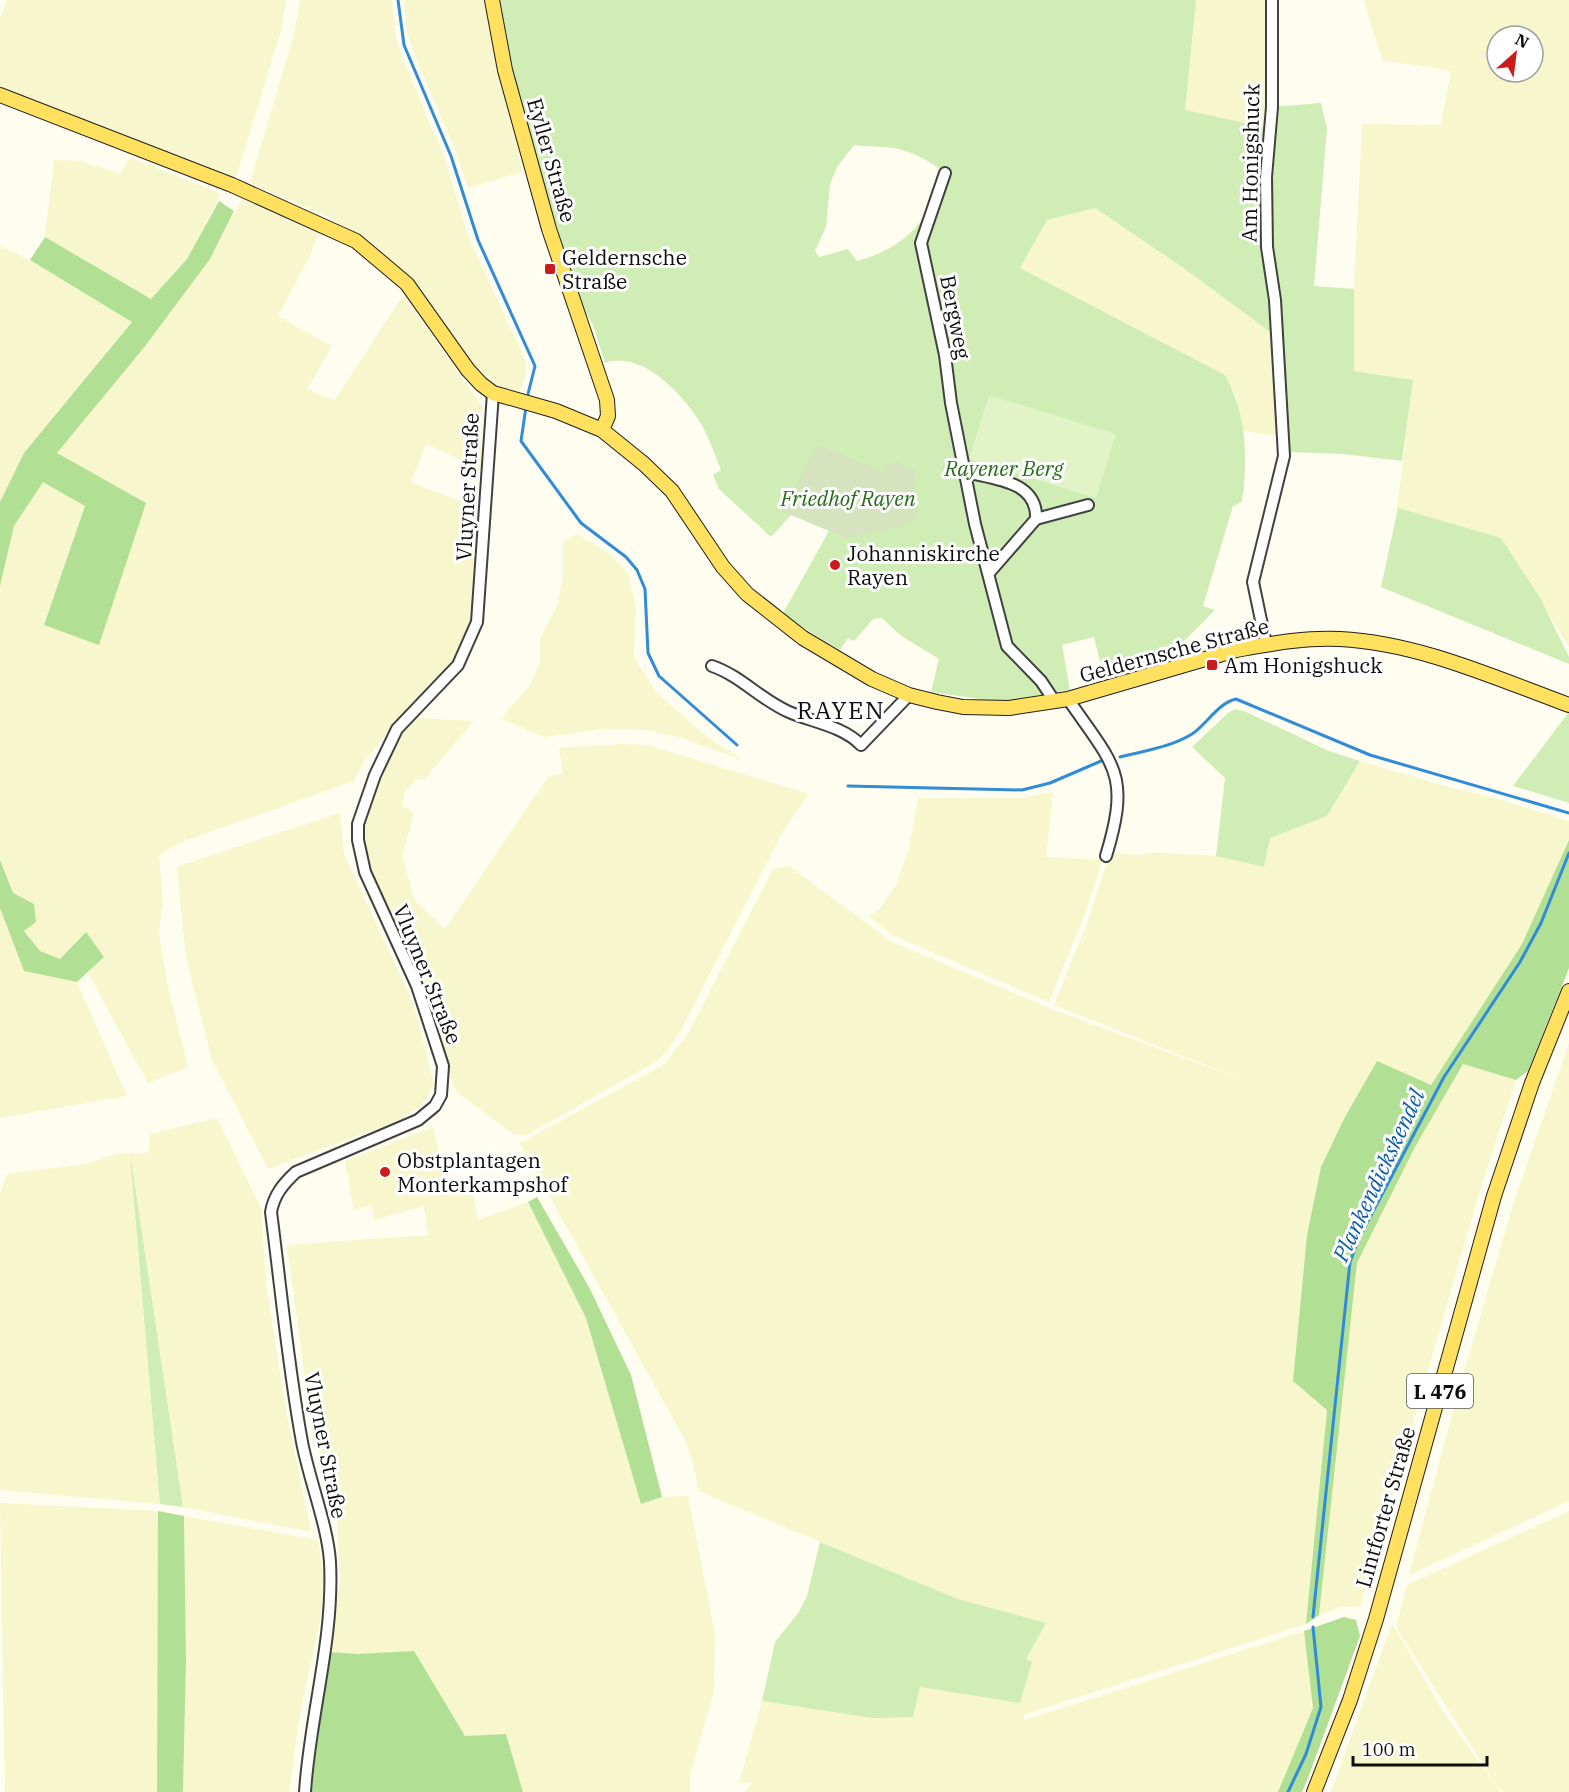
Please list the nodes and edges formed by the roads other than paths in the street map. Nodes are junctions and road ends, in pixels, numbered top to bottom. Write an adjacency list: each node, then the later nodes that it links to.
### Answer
1 (492, 0): 6 (main road, Eyller Straße)
2 (1272, 0): 11 (street, Am Honigshuck)
3 (0, 95): 5 (main road, Geldernsche Straße)
4 (945, 173): 7 (street, Bergweg)
5 (493, 393): 6 (main road, Geldernsche Straße); 18 (street, Vluyner Straße)
6 (602, 430): 13 (main road, Geldernsche Straße)
7 (966, 472): 9 (street); 10 (street, Bergweg)
8 (1088, 505): 9 (street)
9 (1036, 519): 10 (street)
10 (989, 573): 14 (street, Bergweg)
11 (1266, 644): 14 (main road, Geldernsche Straße); 15 (main road, Geldernsche Straße)
12 (712, 666): 13 (street)
13 (909, 695): 14 (main road, Geldernsche Straße)
14 (1062, 701): 16 (street, Geldernsche Straße)
15 (1569, 705)
16 (1106, 856)
17 (1569, 991): 19 (main road, Lintforter Straße / L 476)
18 (305, 1792)
19 (1314, 1792)

